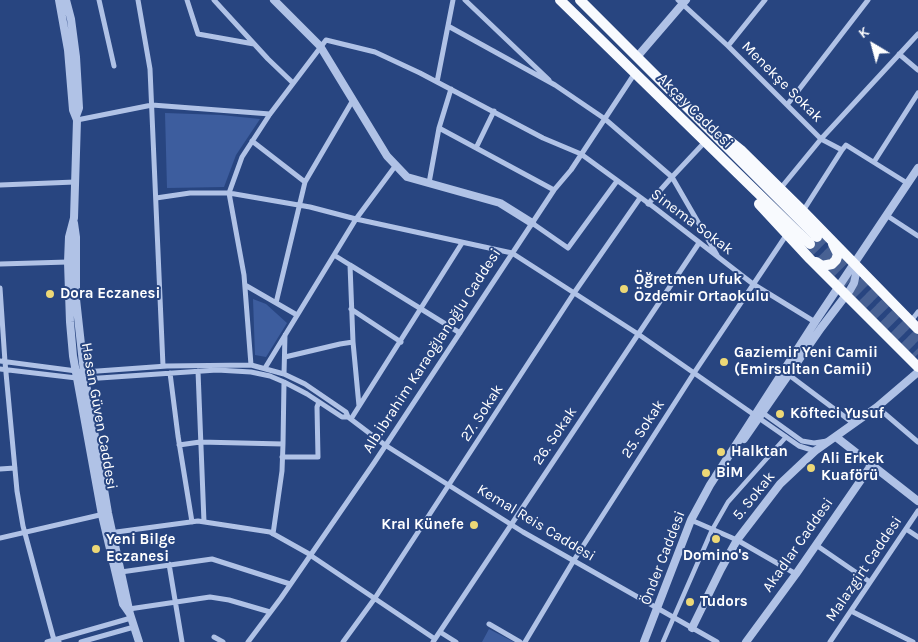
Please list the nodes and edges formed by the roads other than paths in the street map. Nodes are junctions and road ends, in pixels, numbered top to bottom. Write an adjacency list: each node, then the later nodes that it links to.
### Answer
1 (58, 0): 37 (street, Hasan Güven Caddesi)
2 (66, 0): 37 (street, Hasan Güven Caddesi)
3 (99, 0): 22 (street)
4 (138, 0): 31 (street)
5 (187, 0): 17 (street)
6 (214, 0): 17 (street)
7 (274, 0): 18 (street)
8 (453, 0): 15 (street)
9 (465, 0): 27 (street)
10 (560, 0): 24 (highway, Akçay Caddesi)
11 (580, 0): 21 (highway, Akçay Caddesi)
12 (765, 0): 19 (street)
13 (868, 0): 32 (street)
14 (682, 2): 19 (street, Menekşe Sokak); 21 (street)
15 (448, 26): 25 (street); 27 (street)
16 (918, 34): 20 (street)
17 (254, 44): 26 (street)
18 (320, 46): 25 (street, Sinema Sokak); 26 (street); 30 (street)
19 (728, 46): 32 (street, Menekşe Sokak)
20 (899, 54): 23 (street); 40 (street)
21 (637, 57): 33 (highway, Akçay Caddesi)
22 (114, 66)
23 (918, 70)
24 (635, 73): 36 (highway, Akçay Caddesi); 38 (street, Alb.İbrahim Karaoğlanoğlu Caddesi)
25 (437, 82): 28 (street, Sinema Sokak)
26 (293, 83): 35 (street)
27 (555, 85): 38 (street)
28 (452, 89): 34 (street, Sinema Sokak); 39 (street)
29 (918, 93): 46 (street)
30 (353, 100): 47 (street); 52 (street)
31 (152, 105): 35 (street); 37 (street); 59 (street)
32 (787, 105): 40 (street, Menekşe Sokak)
33 (688, 107): 36 (highway, Akçay Caddesi); 56 (highway)
34 (494, 112): 43 (street); 45 (street, Sinema Sokak)
35 (270, 114): 41 (street)
36 (677, 115): 42 (highway)
37 (76, 118): 51 (street, Hasan Güven Caddesi)
38 (606, 119): 45 (street, Alb.İbrahim Karaoğlanoğlu Caddesi); 49 (street)
39 (439, 128): 43 (street); 53 (street)
40 (821, 139): 44 (street); 56 (street, Menekşe Sokak)
41 (252, 141): 52 (street); 58 (street)
42 (702, 145): 49 (street); 68 (highway)
43 (476, 148): 57 (street)
44 (842, 150): 46 (street); 63 (street)
45 (581, 154): 50 (street, Sinema Sokak); 57 (street, Alb.İbrahim Karaoğlanoğlu Caddesi)
46 (874, 162): 54 (street)
47 (396, 164): 53 (street); 66 (street)
48 (918, 168): 54 (street, Önder Caddesi)
49 (672, 177): 61 (street); 75 (street)
50 (617, 181): 60 (street, Sinema Sokak); 67 (street)
51 (75, 182): 55 (street); 65 (street, Hasan Güven Caddesi)
52 (305, 182): 62 (street)
53 (429, 183): 67 (street)
54 (907, 183): 64 (street, Önder Caddesi)
55 (0, 185)
56 (780, 189): 63 (highway)
57 (554, 190): 67 (street, Alb.İbrahim Karaoğlanoğlu Caddesi)
58 (229, 193): 59 (street); 62 (street); 82 (street)
59 (156, 198): 105 (street)
60 (640, 198): 61 (street, Sinema Sokak); 85 (street, 27. Sokak)
61 (648, 204): 72 (street, Sinema Sokak)
62 (299, 205): 66 (street); 87 (street)
63 (803, 211): 70 (highway)
64 (886, 215): 69 (street); 79 (street, Önder Caddesi)
65 (74, 218): 77 (street, Hasan Güven Caddesi); 116 (street, Hasan Güven Caddesi)
66 (356, 219): 71 (street); 74 (street)
67 (532, 223): 73 (street, Alb.İbrahim Karaoğlanoğlu Caddesi)
68 (787, 234): 76 (highway); 81 (street, 25. Sokak)
69 (918, 236)
70 (832, 241): 76 (highway); 79 (highway)
71 (462, 243): 73 (street); 88 (street)
72 (699, 243): 75 (street, Sinema Sokak); 97 (street, 26. Sokak)
73 (512, 253): 85 (street); 96 (street, Alb.İbrahim Karaoğlanoğlu Caddesi)
74 (334, 255): 80 (street); 91 (street)
75 (718, 257): 81 (street, Sinema Sokak)
76 (810, 259): 83 (highway)
77 (68, 262): 78 (street); 109 (street, Hasan Güven Caddesi)
78 (0, 264)
79 (854, 264): 83 (street, Önder Caddesi); 86 (street, Önder Caddesi); 92 (highway)
80 (350, 265): 88 (street); 89 (street)
81 (753, 284): 93 (street, Sinema Sokak); 113 (street, 25. Sokak)
82 (244, 285): 87 (street); 104 (street)
83 (838, 286): 86 (highway); 93 (street, Önder Caddesi)
84 (0, 288): 103 (street)
85 (574, 293): 97 (street); 136 (street, 27. Sokak)
86 (847, 294): 100 (highway); 115 (street, Önder Caddesi)
87 (276, 303): 91 (street)
88 (420, 308): 96 (street); 99 (street)
89 (351, 309): 98 (street); 99 (street)
90 (918, 312): 92 (street)
91 (297, 315): 95 (street)
92 (910, 321): 94 (highway)
93 (815, 322): 121 (street, Önder Caddesi)
94 (918, 329)
95 (286, 333): 102 (street); 107 (street)
96 (460, 333): 130 (street, Alb.İbrahim Karaoğlanoğlu Caddesi)
97 (638, 334): 113 (street); 143 (street, 26. Sokak)
98 (353, 342): 102 (street); 119 (street)
99 (401, 342): 119 (street)
100 (904, 353): 101 (highway); 106 (highway)
101 (918, 356)
102 (285, 357): 114 (street)
103 (2, 361): 108 (street); 109 (street)
104 (250, 365): 105 (street, Kemal Reis Caddesi); 107 (street, Kemal Reis Caddesi)
105 (164, 366): 116 (street, Kemal Reis Caddesi)
106 (918, 367)
107 (265, 368): 114 (street, Kemal Reis Caddesi)
108 (3, 369): 116 (street, Kemal Reis Caddesi); 134 (street)
109 (75, 370): 116 (street, Hasan Güven Caddesi)
110 (198, 371): 112 (street, Kemal Reis Caddesi); 117 (street, Kemal Reis Caddesi); 126 (street)
111 (918, 372): 120 (street, 5. Sokak)
112 (170, 373): 116 (street, Kemal Reis Caddesi); 128 (street)
113 (694, 373): 121 (street); 154 (street, 25. Sokak)
114 (284, 374): 122 (street, Kemal Reis Caddesi)
115 (789, 375): 121 (street, Önder Caddesi); 123 (street)
116 (82, 377): 139 (street, Hasan Güven Caddesi)
117 (284, 382): 118 (street, Kemal Reis Caddesi); 129 (street)
118 (319, 402): 122 (street, Kemal Reis Caddesi); 132 (street)
119 (359, 406): 122 (street)
120 (877, 407): 123 (street, 5. Sokak); 127 (street)
121 (759, 416): 124 (street); 125 (street); 140 (street, Önder Caddesi)
122 (350, 418): 130 (street, Kemal Reis Caddesi)
123 (853, 423): 125 (street, 5. Sokak)
124 (786, 437): 131 (street); 145 (street)
125 (834, 438): 131 (street, 5. Sokak); 133 (street)
126 (200, 442): 128 (street); 129 (street); 142 (street)
127 (918, 442)
128 (179, 444): 141 (street)
129 (283, 444): 132 (street)
130 (386, 445): 136 (street, Kemal Reis Caddesi); 153 (street, Alb.İbrahim Karaoğlanoğlu Caddesi)
131 (815, 452): 151 (street, 5. Sokak)
132 (282, 457): 148 (street)
133 (872, 464): 137 (street); 152 (street, Akadlar Caddesi)
134 (15, 468): 135 (street); 146 (street)
135 (0, 469)
136 (450, 485): 143 (street, Kemal Reis Caddesi); 160 (street, 27. Sokak)
137 (918, 501)
138 (918, 511): 144 (street, Malazgirt Caddesi)
139 (105, 514): 146 (street); 147 (street, Hasan Güven Caddesi)
140 (691, 520): 145 (street); 162 (street, Önder Caddesi)
141 (192, 522): 142 (street); 147 (street)
142 (204, 522): 148 (street)
143 (512, 525): 154 (street, Kemal Reis Caddesi); 170 (street, 26. Sokak)
144 (906, 529): 150 (street); 158 (street, Malazgirt Caddesi)
145 (712, 530): 151 (street); 166 (street)
146 (25, 533): 149 (street); 172 (street)
147 (110, 533): 156 (street, Hasan Güven Caddesi); 165 (street, Hasan Güven Caddesi)
148 (273, 534): 153 (street)
149 (0, 538)
150 (918, 538)
151 (737, 540): 157 (street); 169 (street, 5. Sokak)
152 (816, 545): 157 (street, Akadlar Caddesi); 158 (street)
153 (310, 555): 159 (street, Alb.İbrahim Karaoğlanoğlu Caddesi); 160 (street)
154 (574, 560): 162 (street, Kemal Reis Caddesi); 183 (street, 25. Sokak)
155 (169, 564): 156 (street); 159 (street); 161 (street)
156 (121, 572): 165 (street, Hasan Güven Caddesi)
157 (796, 574): 187 (street, Akadlar Caddesi)
158 (870, 582): 163 (street, Malazgirt Caddesi)
159 (290, 584): 164 (street, Alb.İbrahim Karaoğlanoğlu Caddesi)
160 (375, 598): 173 (street); 180 (street, 27. Sokak)
161 (175, 601): 164 (street); 165 (street); 177 (street)
162 (658, 608): 166 (street, Kemal Reis Caddesi); 184 (street, Önder Caddesi)
163 (851, 611): 188 (street, Malazgirt Caddesi); 189 (street)
164 (270, 612): 179 (street, Alb.İbrahim Karaoğlanoğlu Caddesi)
165 (130, 614): 168 (street, Hasan Güven Caddesi); 172 (street)
166 (673, 616): 169 (street, Kemal Reis Caddesi); 185 (street)
167 (489, 624): 182 (street)
168 (134, 627): 175 (street); 176 (street, Hasan Güven Caddesi)
169 (692, 628): 186 (street, Kemal Reis Caddesi)
170 (440, 632): 173 (street, 26. Sokak); 181 (street)
171 (214, 637): 178 (street)
172 (57, 641): 174 (street)
173 (434, 641)
174 (47, 642)
175 (81, 642)
176 (139, 642)
177 (182, 642)
178 (223, 642)
179 (248, 642)
180 (343, 642)
181 (456, 642)
182 (520, 642)
183 (525, 642)
184 (644, 642)
185 (663, 642)
186 (717, 642)
187 (746, 642)
188 (830, 642)
189 (912, 642)

